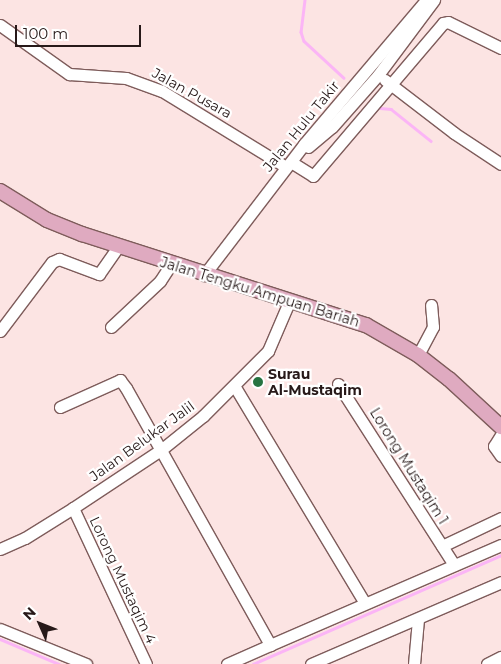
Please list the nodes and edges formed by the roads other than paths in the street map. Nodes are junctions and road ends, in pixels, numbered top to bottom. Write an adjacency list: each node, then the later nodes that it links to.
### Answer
1 (426, 0): 5 (street, Jalan Hulu Takir)
2 (434, 0): 6 (street)
3 (0, 25): 9 (street, Jalan Pusara)
4 (501, 48): 7 (street)
5 (368, 67): 6 (street); 8 (street, Jalan Hulu Takir)
6 (378, 75): 7 (street); 8 (street)
7 (391, 84): 9 (street, Jalan Pusara); 10 (street)
8 (300, 151): 9 (street, Jalan Hulu Takir)
9 (288, 164): 14 (street, Jalan Hulu Takir)
10 (501, 164)
11 (0, 190): 12 (main road, Jalan Tengku Ampuan Bariah)
12 (118, 246): 13 (main road, Jalan Tengku Ampuan Bariah); 18 (street)
13 (171, 264): 14 (main road, Jalan Tengku Ampuan Bariah); 17 (street)
14 (204, 275): 15 (main road, Jalan Tengku Ampuan Bariah)
15 (289, 302): 19 (main road, Jalan Tengku Ampuan Bariah); 21 (street, Jalan Belukar Jalil)
16 (431, 305): 19 (street)
17 (111, 327)
18 (0, 331)
19 (418, 355): 23 (main road, Jalan Tengku Ampuan Bariah)
20 (338, 384): 30 (street, Lorong Mustaqim 1)
21 (235, 387): 25 (street, Jalan Belukar Jalil); 34 (street)
22 (60, 407): 25 (street)
23 (498, 420)
24 (501, 435): 26 (street)
25 (159, 450): 27 (street, Jalan Belukar Jalil); 37 (street)
26 (501, 456)
27 (73, 508): 31 (street, Jalan Belukar Jalil); 40 (street, Lorong Mustaqim 4)
28 (501, 518): 30 (street)
29 (501, 545): 32 (street)
30 (442, 546): 32 (street, Lorong Mustaqim 1)
31 (0, 549)
32 (454, 565): 34 (street)
33 (501, 582): 35 (street)
34 (365, 603): 37 (street)
35 (418, 619): 42 (street); 43 (street)
36 (0, 629): 39 (street)
37 (270, 645): 41 (street)
38 (501, 658): 44 (street)
39 (86, 664)
40 (146, 664)
41 (227, 664)
42 (311, 664)
43 (414, 664)
44 (487, 664)

